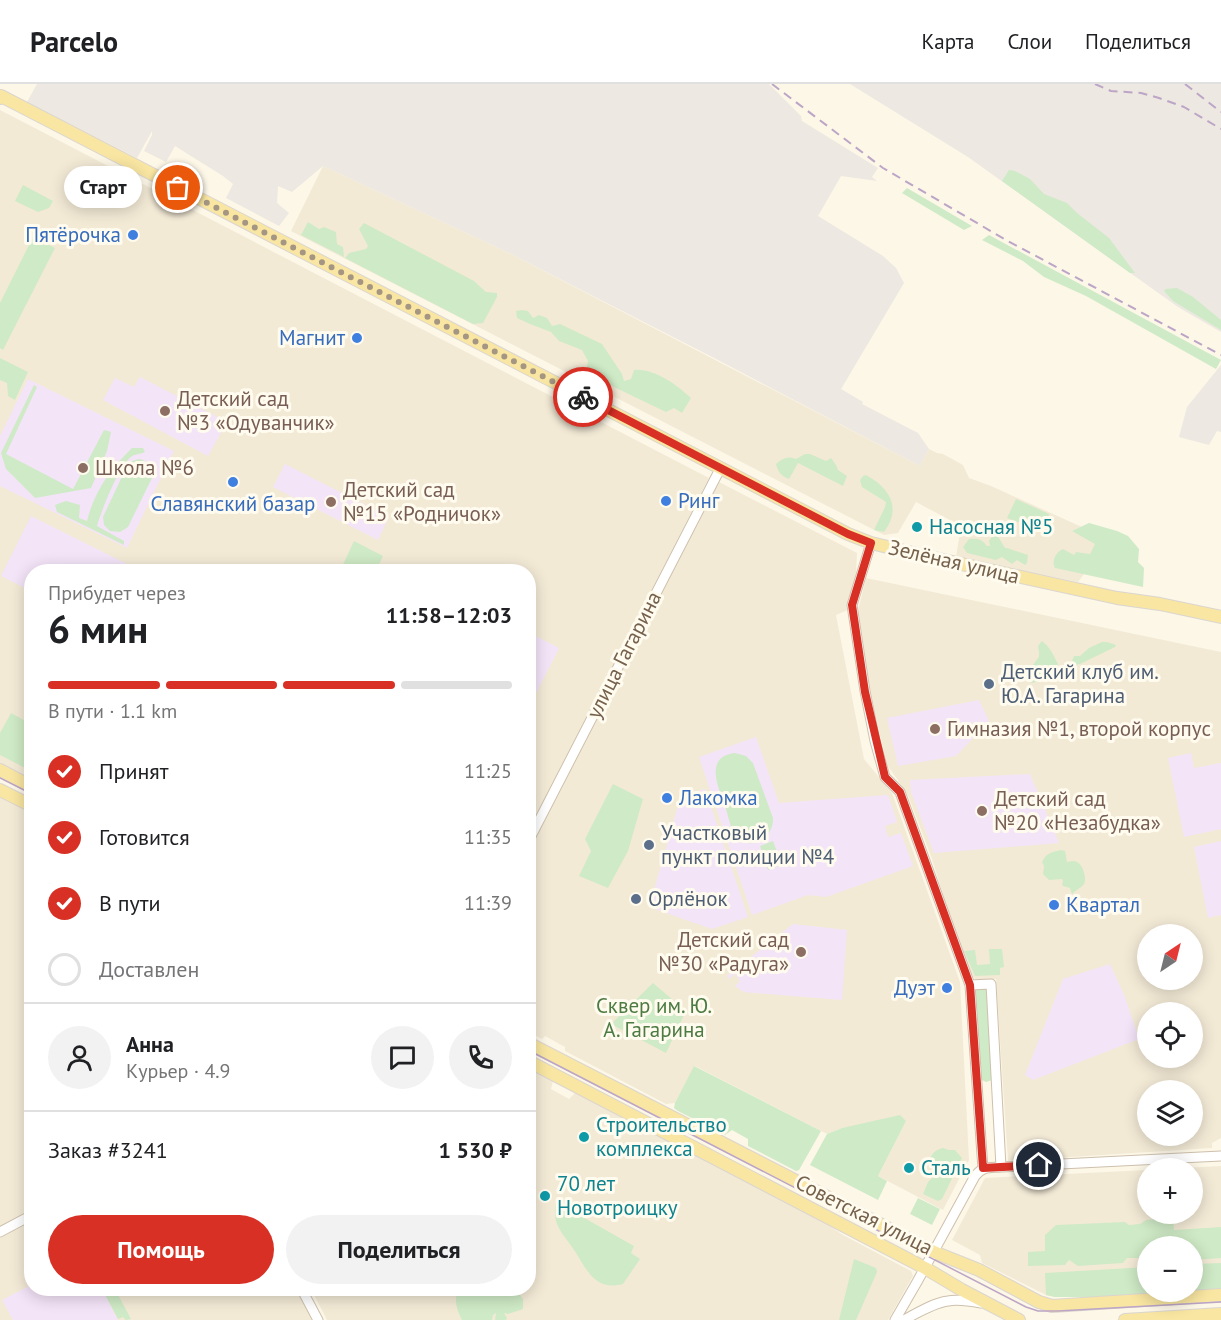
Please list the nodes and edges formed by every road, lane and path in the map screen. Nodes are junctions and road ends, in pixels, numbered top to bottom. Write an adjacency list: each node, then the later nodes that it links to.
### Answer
1 (0, 96): 2 (main road, Зелёная улица)
2 (720, 469): 3 (main road, Зелёная улица); 9 (street, улица Гагарина)
3 (871, 543): 4 (main road, Зелёная улица); 10 (street)
4 (1221, 617)
5 (0, 770): 6 (main road)
6 (24, 782)
7 (0, 790): 8 (main road)
8 (24, 802)
9 (536, 826)
10 (970, 985): 14 (street); 15 (street)
11 (536, 1047): 18 (main road, Советская улица)
12 (536, 1065): 19 (main road, Советская улица)
13 (1221, 1156): 14 (street)
14 (1001, 1167): 15 (street)
15 (983, 1168): 18 (street)
16 (24, 1219): 17 (street)
17 (0, 1232)
18 (934, 1252): 19 (street); 21 (main road, Советская улица)
19 (925, 1268): 22 (main road, Советская улица); 25 (street)
20 (305, 1296): 24 (street)
21 (1221, 1296)
22 (987, 1303): 26 (street); 27 (main road, Советская улица)
23 (1221, 1314): 28 (main road)
24 (318, 1320)
25 (895, 1320)
26 (904, 1320)
27 (1019, 1320)
28 (1125, 1320)

